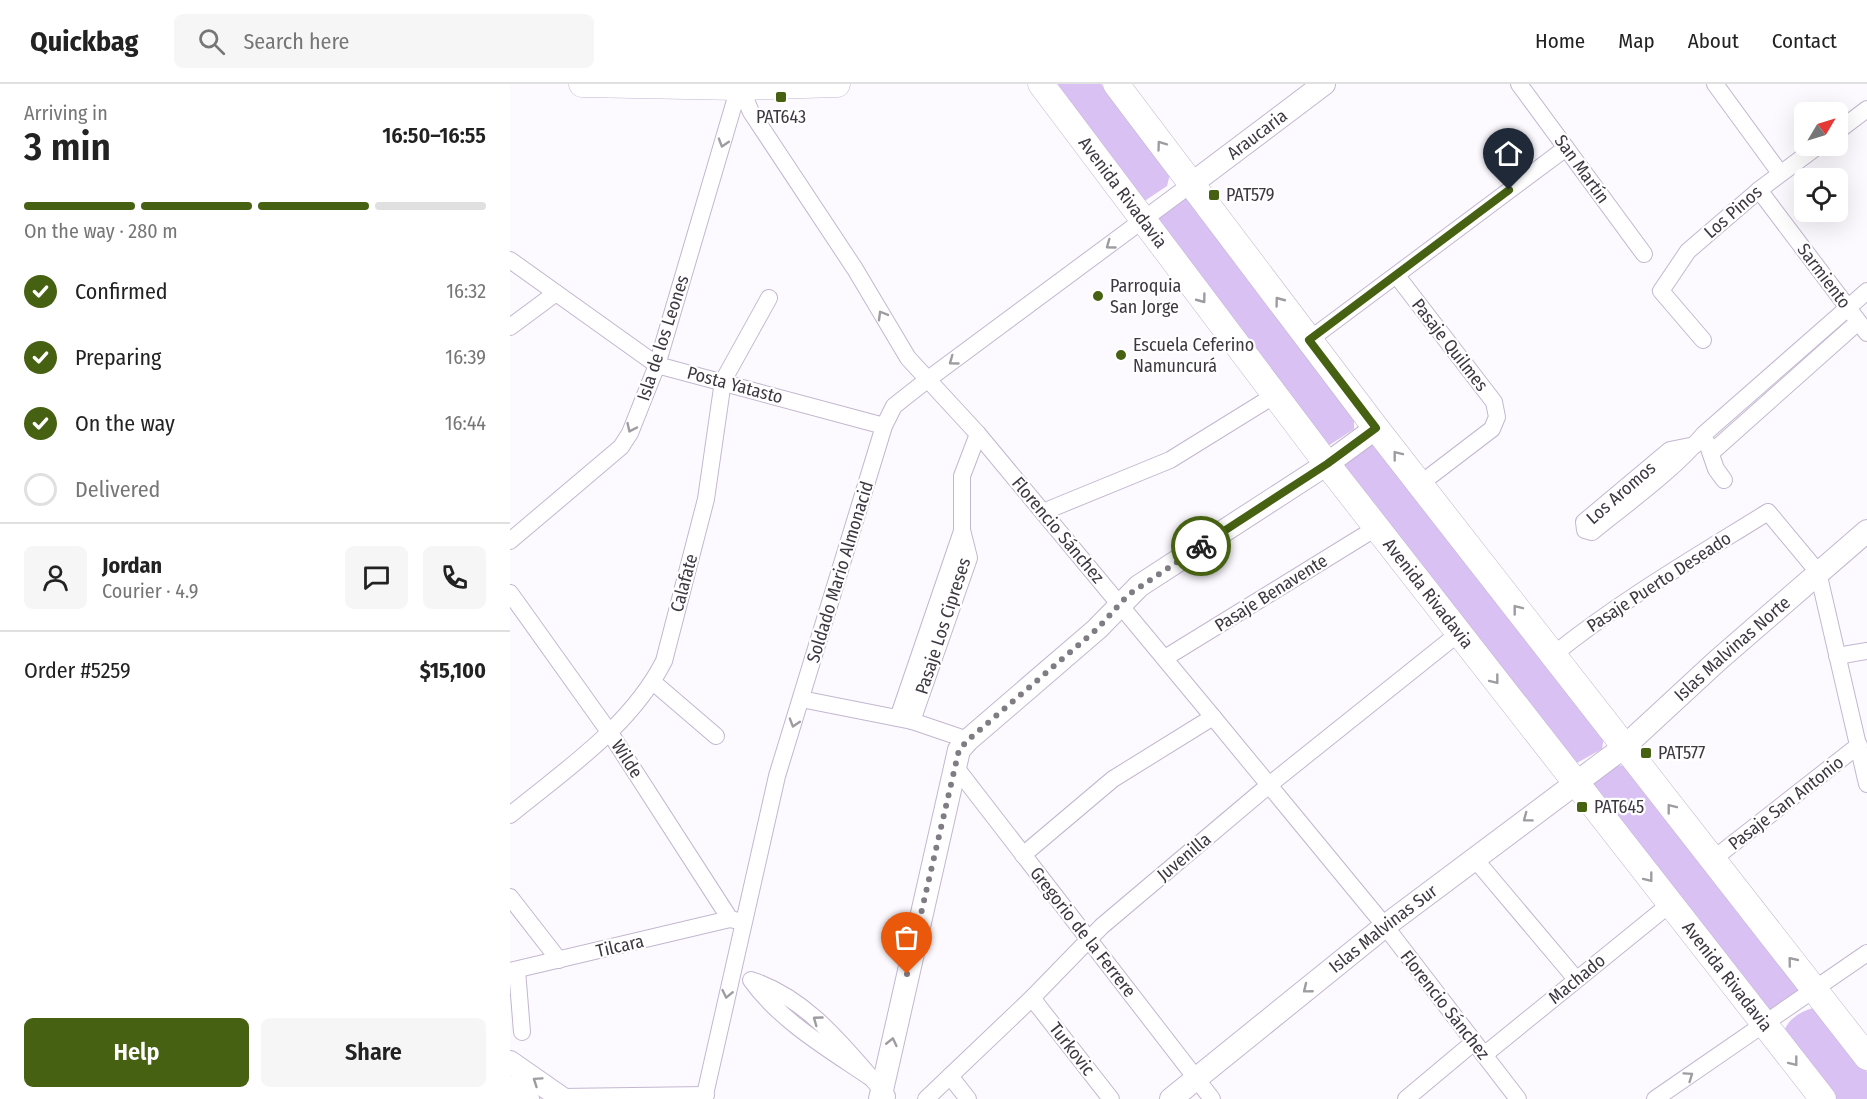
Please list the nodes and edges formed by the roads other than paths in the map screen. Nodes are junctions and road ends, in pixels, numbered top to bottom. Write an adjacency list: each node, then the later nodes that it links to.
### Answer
1 (582, 84): 7 (main road)
2 (837, 84): 7 (main road)
3 (1041, 84): 16 (main road, Avenida Rivadavia)
4 (1116, 84): 14 (main road, one-way to 4)
5 (1519, 84): 11 (street, San Martín)
6 (1715, 84): 13 (street)
7 (739, 85): 28 (street, Isla de los Leones, one-way to 28); 29 (street, Florencio Sánchez, one-way to 7)
8 (1321, 85): 14 (street, Araucaria)
9 (1867, 109): 10 (street)
10 (1848, 123)
11 (1566, 148): 17 (street, San Martín); 19 (street)
12 (1804, 156): 13 (street, Los Pinos)
13 (1780, 173): 15 (street, Los Pinos)
14 (1190, 185): 16 (street, Soldado Mario Almonacid); 26 (main road, one-way to 14)
15 (1759, 190): 23 (street, Sarmiento); 27 (street, Los Pinos)
16 (1144, 220): 29 (street, Soldado Mario Almonacid, one-way to 29); 31 (main road, Avenida Rivadavia, one-way to 31)
17 (1644, 254)
18 (510, 260): 21 (street, Posta Yatasto)
19 (1397, 276): 26 (street); 39 (street, Pasaje Quilmes)
20 (1867, 291): 23 (street, Los Aromos)
21 (556, 293): 24 (street); 28 (street, Posta Yatasto)
22 (769, 298): 30 (street, Calafate)
23 (1848, 307): 25 (street, Sarmiento); 35 (street, Los Aromos)
24 (510, 327)
25 (1863, 327): 36 (street)
26 (1309, 340): 33 (main road)
27 (1703, 340)
28 (657, 365): 30 (street, Posta Yatasto); 43 (street, Isla de los Leones, one-way to 43)
29 (927, 380): 32 (street, Soldado Mario Almonacid); 34 (street, Florencio Sánchez)
30 (723, 381): 32 (street, Posta Yatasto); 52 (street, Calafate)
31 (1275, 395): 37 (main road, Avenida Rivadavia); 40 (street)
32 (884, 426): 53 (street, Soldado Mario Almonacid)
33 (1376, 428): 37 (street); 39 (main road, one-way to 33)
34 (978, 434): 40 (street, Florencio Sánchez); 55 (street, Pasaje Los Cipreses)
35 (1699, 439): 35 (street, Los Aromos); 36 (street)
36 (1711, 453): 38 (street)
37 (1327, 464): 41 (main road, Avenida Rivadavia); 46 (street)
38 (1724, 480)
39 (1420, 484): 49 (main road, one-way to 39)
40 (1043, 512): 46 (street, Florencio Sánchez)
41 (1376, 528): 47 (main road, Avenida Rivadavia); 51 (street, Pasaje Benavente)
42 (1867, 531): 44 (street, Islas Malvinas Norte)
43 (510, 542)
44 (1818, 572): 49 (street, Pasaje Puerto Deseado); 50 (street); 60 (street, Islas Malvinas Norte)
45 (510, 592): 56 (street, Wilde)
46 (1120, 604): 51 (street, Florencio Sánchez); 58 (street)
47 (1459, 633): 63 (main road, Avenida Rivadavia, one-way to 63); 65 (street, Juvenilla)
48 (1867, 651): 50 (street)
49 (1553, 656): 60 (main road)
50 (1837, 656): 59 (street)
51 (1165, 658): 54 (street, Florencio Sánchez)
52 (653, 682): 56 (street, Calafate); 57 (street)
53 (801, 699): 55 (street); 72 (street, Soldado Mario Almonacid, one-way to 72)
54 (1213, 717): 65 (street, Florencio Sánchez); 67 (street)
55 (905, 720): 58 (street)
56 (610, 733): 66 (street, Calafate); 72 (street, Wilde)
57 (716, 736)
58 (968, 740): 61 (street)
59 (1859, 745): 64 (street); 69 (street, Pasaje San Antonio)
60 (1624, 747): 62 (street, Islas Malvinas Norte); 69 (main road, one-way to 60)
61 (954, 765): 67 (street, Gregorio de la Ferrere); 90 (street, one-way to 61)
62 (1598, 765): 63 (street, Islas Malvinas Sur)
63 (1574, 782): 68 (street, Islas Malvinas Sur, one-way to 68); 71 (main road, Avenida Rivadavia, one-way to 71)
64 (1867, 784)
65 (1269, 785): 73 (street, Florencio Sánchez); 74 (street, Juvenilla)
66 (510, 815)
67 (1023, 855): 74 (street, Gregorio de la Ferrere)
68 (1474, 858): 73 (street, Islas Malvinas Sur); 79 (street)
69 (1712, 860): 80 (main road, one-way to 69)
70 (510, 897): 76 (street)
71 (1670, 904): 79 (street, Machado); 82 (main road, Avenida Rivadavia)
72 (737, 921): 76 (street, Tilcara); 77 (street, Soldado Mario Almonacid)
73 (1385, 926): 84 (street, Florencio Sánchez); 88 (street, Islas Malvinas Sur, one-way to 88)
74 (1089, 940): 81 (street, Juvenilla); 88 (street, Gregorio de la Ferrere)
75 (1867, 953): 80 (street)
76 (559, 960): 78 (street, Tilcara)
77 (733, 968): 90 (street); 91 (street, Soldado Mario Almonacid, one-way to 91)
78 (513, 970): 83 (street)
79 (1576, 979): 84 (street, Machado)
80 (1816, 990): 82 (street); 85 (main road)
81 (1032, 998): 87 (street, Juvenilla); 96 (street, Turkovic)
82 (1764, 1024): 101 (street, one-way to 82); 102 (main road, Avenida Rivadavia, one-way to 102)
83 (522, 1032)
84 (1479, 1049): 99 (street, Machado); 100 (street, Florencio Sánchez)
85 (1867, 1057)
86 (510, 1062): 92 (street, one-way to 86)
87 (950, 1076): 94 (street, Juvenilla); 95 (street)
88 (1196, 1078): 97 (street, Islas Malvinas Sur); 98 (street, Gregorio de la Ferrere)
89 (510, 1087): 93 (street)
90 (880, 1092)
91 (705, 1097): 92 (street)
92 (562, 1098)
93 (528, 1099)
94 (926, 1099)
95 (968, 1099)
96 (1111, 1099)
97 (1171, 1099)
98 (1212, 1099)
99 (1406, 1099)
100 (1518, 1099)
101 (1655, 1099)
102 (1823, 1099)

